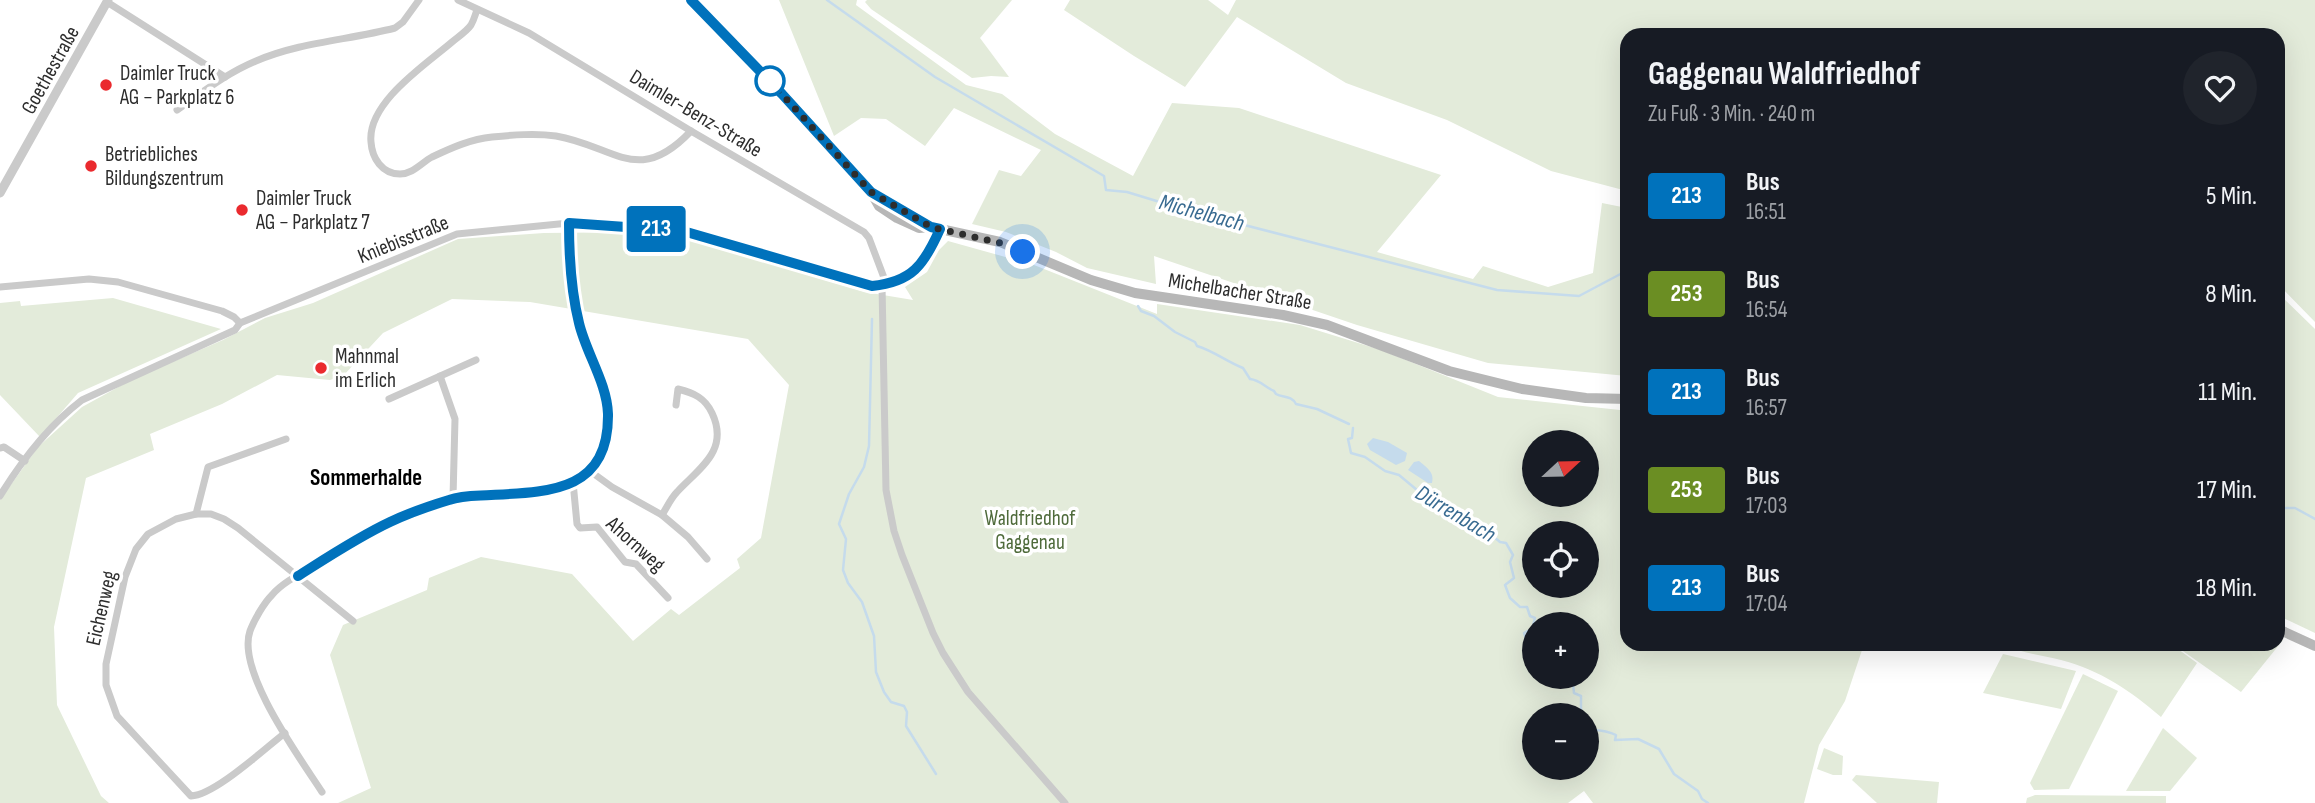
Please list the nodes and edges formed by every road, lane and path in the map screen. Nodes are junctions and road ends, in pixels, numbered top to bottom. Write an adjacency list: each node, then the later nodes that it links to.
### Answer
1 (419, 0): 6 (street)
2 (458, 0): 5 (street, Daimler-Benz-Straße)
3 (691, 0): 11 (main road, Michelbacher Straße)
4 (108, 1): 6 (street); 9 (street, Goethestraße)
5 (477, 10): 8 (street, Daimler-Benz-Straße); 8 (street)
6 (225, 77): 7 (street)
7 (177, 110)
8 (691, 131): 12 (street, Daimler-Benz-Straße)
9 (0, 193)
10 (569, 223): 12 (street, Kniebisstraße); 14 (street, Kniebisstraße); 23 (street)
11 (935, 228): 12 (street); 18 (main road, Michelbacher Straße)
12 (884, 284): 37 (street, Daimler-Benz-Straße)
13 (0, 287): 14 (street)
14 (240, 323): 22 (street, Kniebisstraße)
15 (476, 360): 16 (street)
16 (440, 376): 17 (street); 26 (street)
17 (389, 399)
18 (1620, 399)
19 (676, 405): 28 (street)
20 (286, 439): 27 (street)
21 (0, 448): 22 (street)
22 (25, 461): 25 (street, Kniebisstraße)
23 (590, 471): 24 (street); 28 (street, Ahornweg)
24 (573, 482): 26 (street); 31 (street, Ahornweg)
25 (0, 496)
26 (453, 498): 30 (street)
27 (196, 514): 30 (street); 35 (street, Eichenweg)
28 (662, 515): 29 (street, Ahornweg)
29 (707, 559)
30 (298, 576): 32 (street); 35 (street)
31 (667, 598)
32 (354, 621)
33 (2285, 632): 34 (main road)
34 (2315, 646)
35 (285, 733): 36 (street)
36 (322, 792)
37 (1065, 803)

